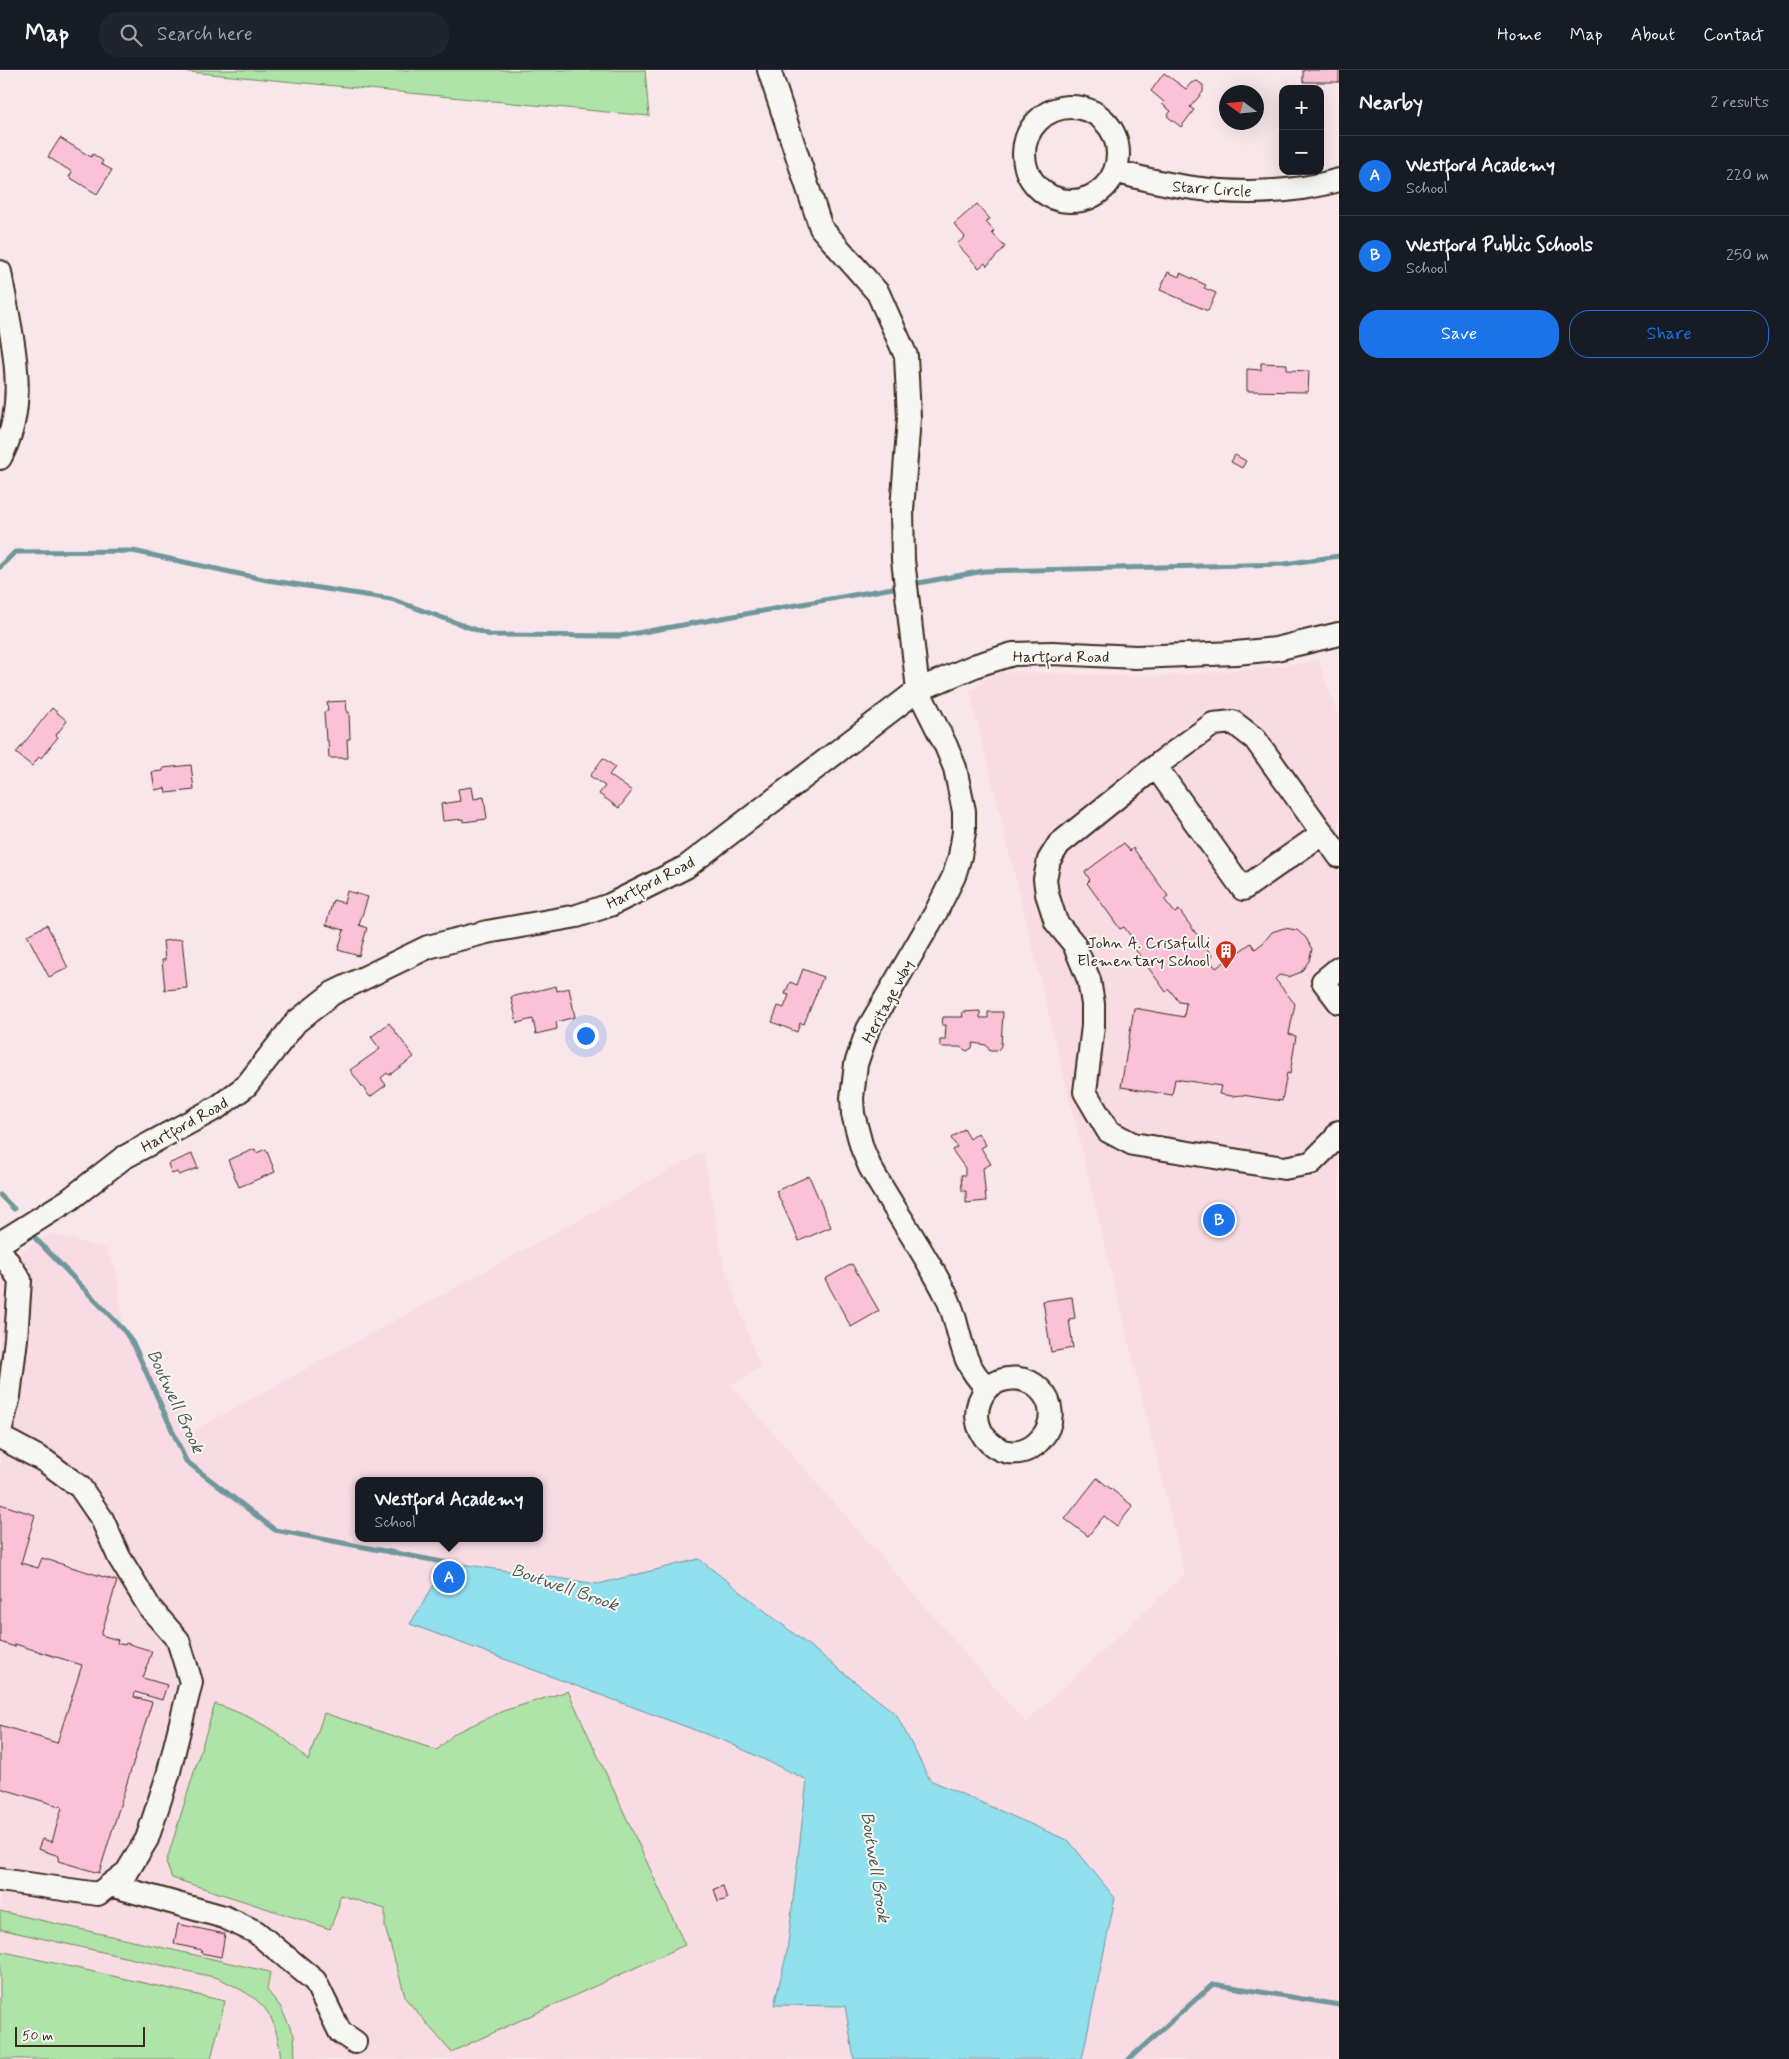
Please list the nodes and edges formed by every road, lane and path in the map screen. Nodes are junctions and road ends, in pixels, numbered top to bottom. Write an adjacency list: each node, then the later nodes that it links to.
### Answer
1 (769, 70): 7 (street, Heritage Way)
2 (1114, 172): 2 (street); 3 (street, Starr Circle)
3 (1339, 180)
4 (0, 272): 5 (street)
5 (0, 458)
6 (1339, 634): 7 (street, Hartford Road)
7 (918, 690): 14 (street, Hartford Road); 17 (street, Heritage Way)
8 (1148, 774): 9 (street); 9 (street); 13 (street)
9 (1323, 833): 10 (street)
10 (1339, 856)
11 (1339, 968): 12 (street)
12 (1339, 1002)
13 (1339, 1132)
14 (0, 1243)
15 (0, 1250): 16 (street)
16 (8, 1338): 18 (street)
17 (987, 1388)
18 (0, 1432)
19 (0, 1437): 21 (street)
20 (0, 1880): 21 (street)
21 (110, 1885): 22 (street)
22 (355, 2042)

